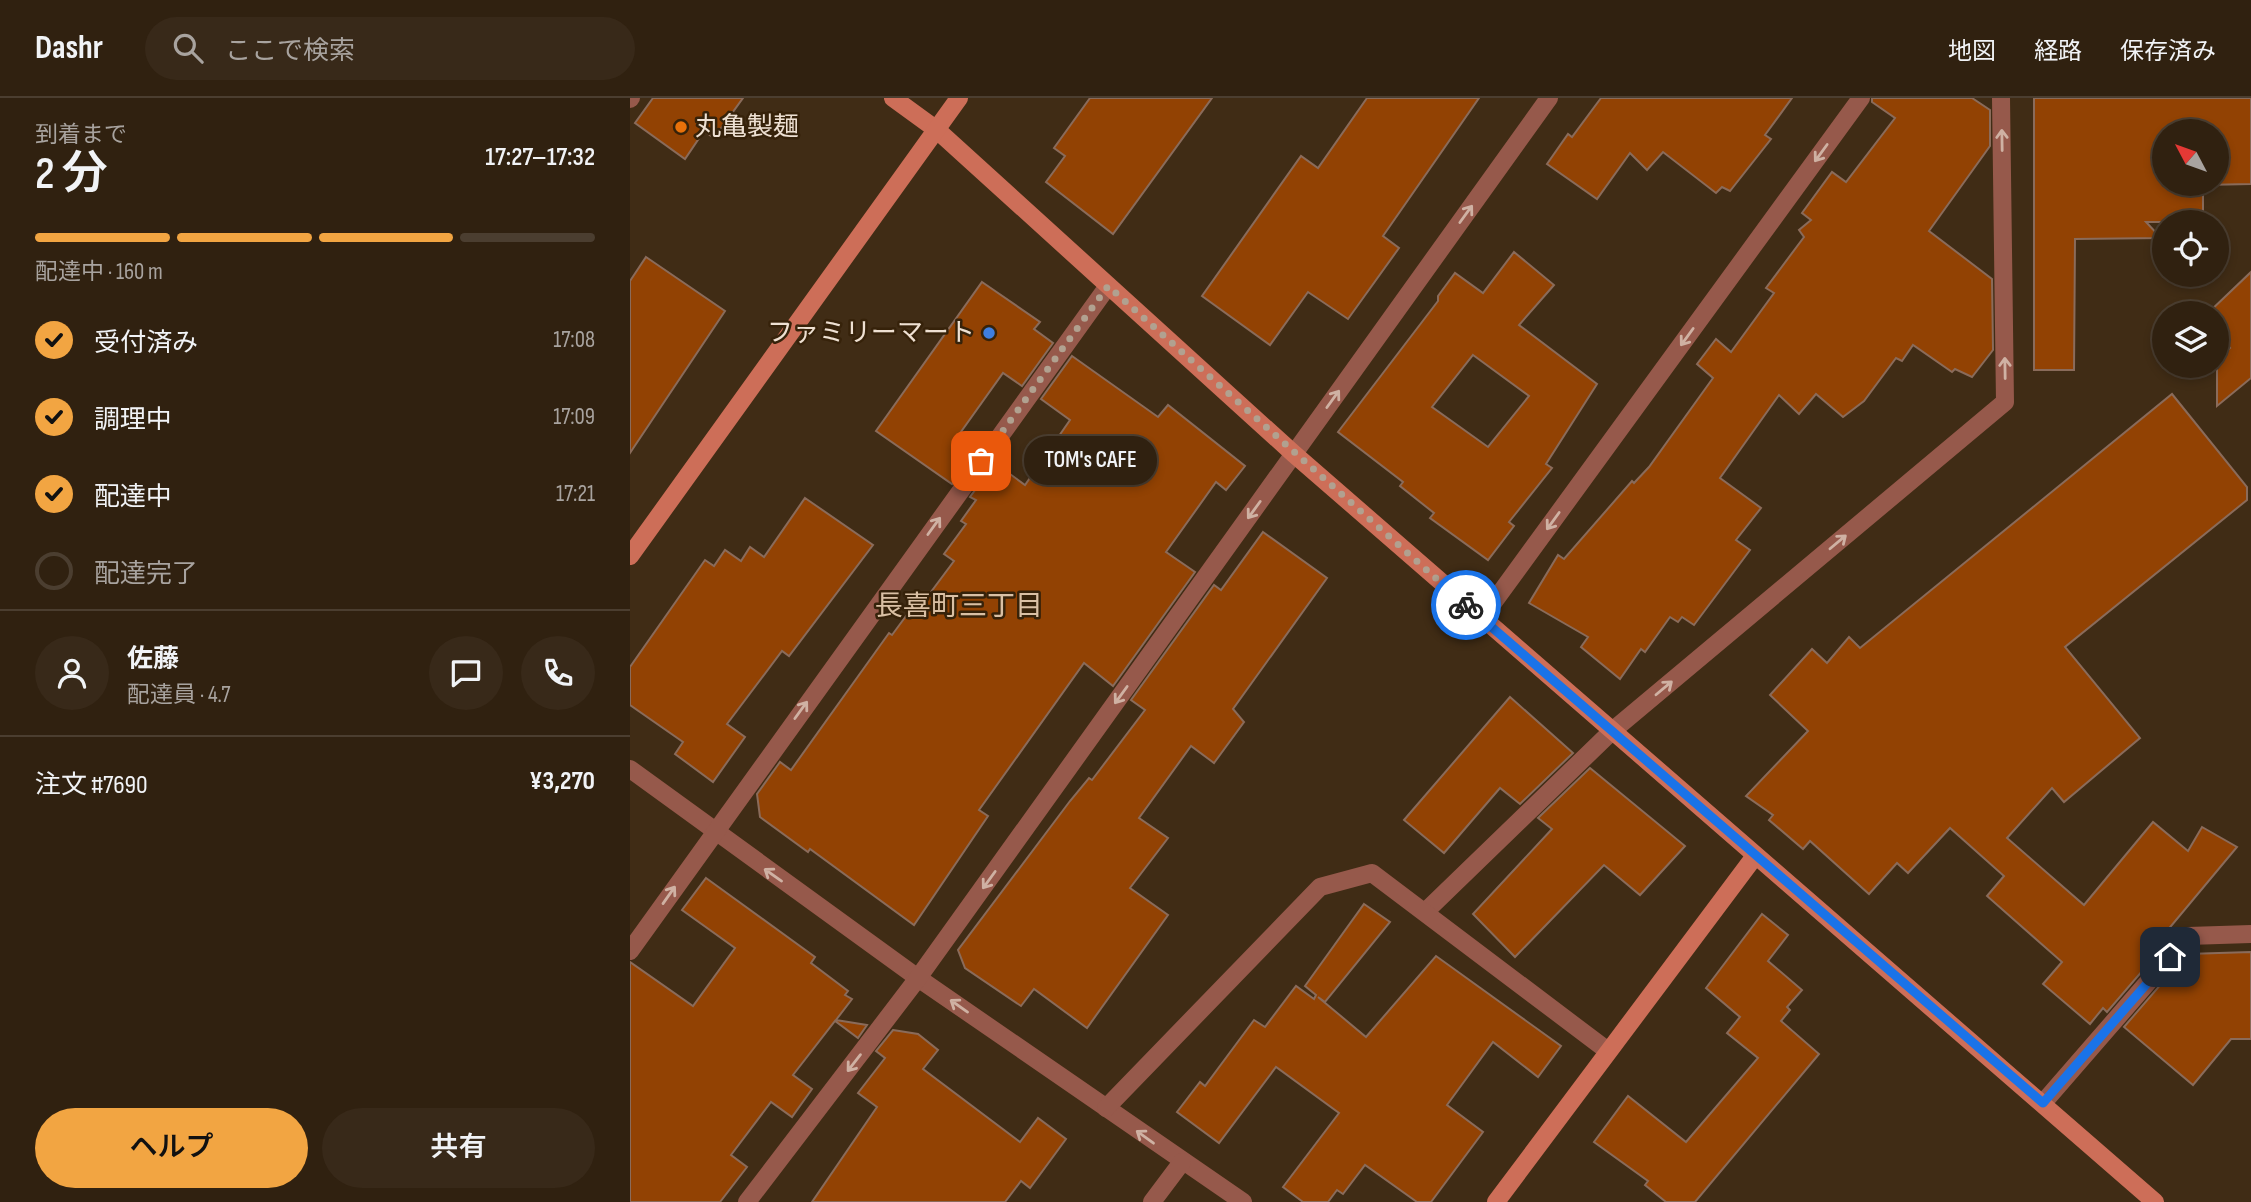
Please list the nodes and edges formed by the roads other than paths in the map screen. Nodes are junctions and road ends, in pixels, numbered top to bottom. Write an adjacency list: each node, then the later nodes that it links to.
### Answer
1 (893, 98): 6 (street)
2 (959, 98): 6 (street)
3 (1549, 98): 8 (street, one-way to 3)
4 (1861, 98): 10 (street, one-way to 10)
5 (2001, 98): 11 (street, one-way to 5)
6 (937, 130): 7 (street); 9 (street)
7 (1108, 286): 8 (street); 13 (street, one-way to 7)
8 (1294, 454): 10 (street); 18 (street, one-way to 18)
9 (630, 556)
10 (1482, 618): 11 (street)
11 (1611, 732): 14 (street); 15 (street)
12 (630, 769): 13 (street)
13 (713, 832): 17 (street, one-way to 13); 18 (street, one-way to 13)
14 (1755, 856): 19 (street); 20 (street)
15 (1425, 912): 19 (street); 21 (street)
16 (2251, 934): 20 (street)
17 (630, 951)
18 (918, 978): 21 (street, one-way to 18); 23 (street, one-way to 23)
19 (1608, 1051): 26 (street)
20 (2043, 1103): 27 (street)
21 (1106, 1108): 22 (street, one-way to 21)
22 (1182, 1162): 24 (street); 25 (street)
23 (747, 1202)
24 (1152, 1202)
25 (1243, 1202)
26 (1496, 1202)
27 (2155, 1202)

